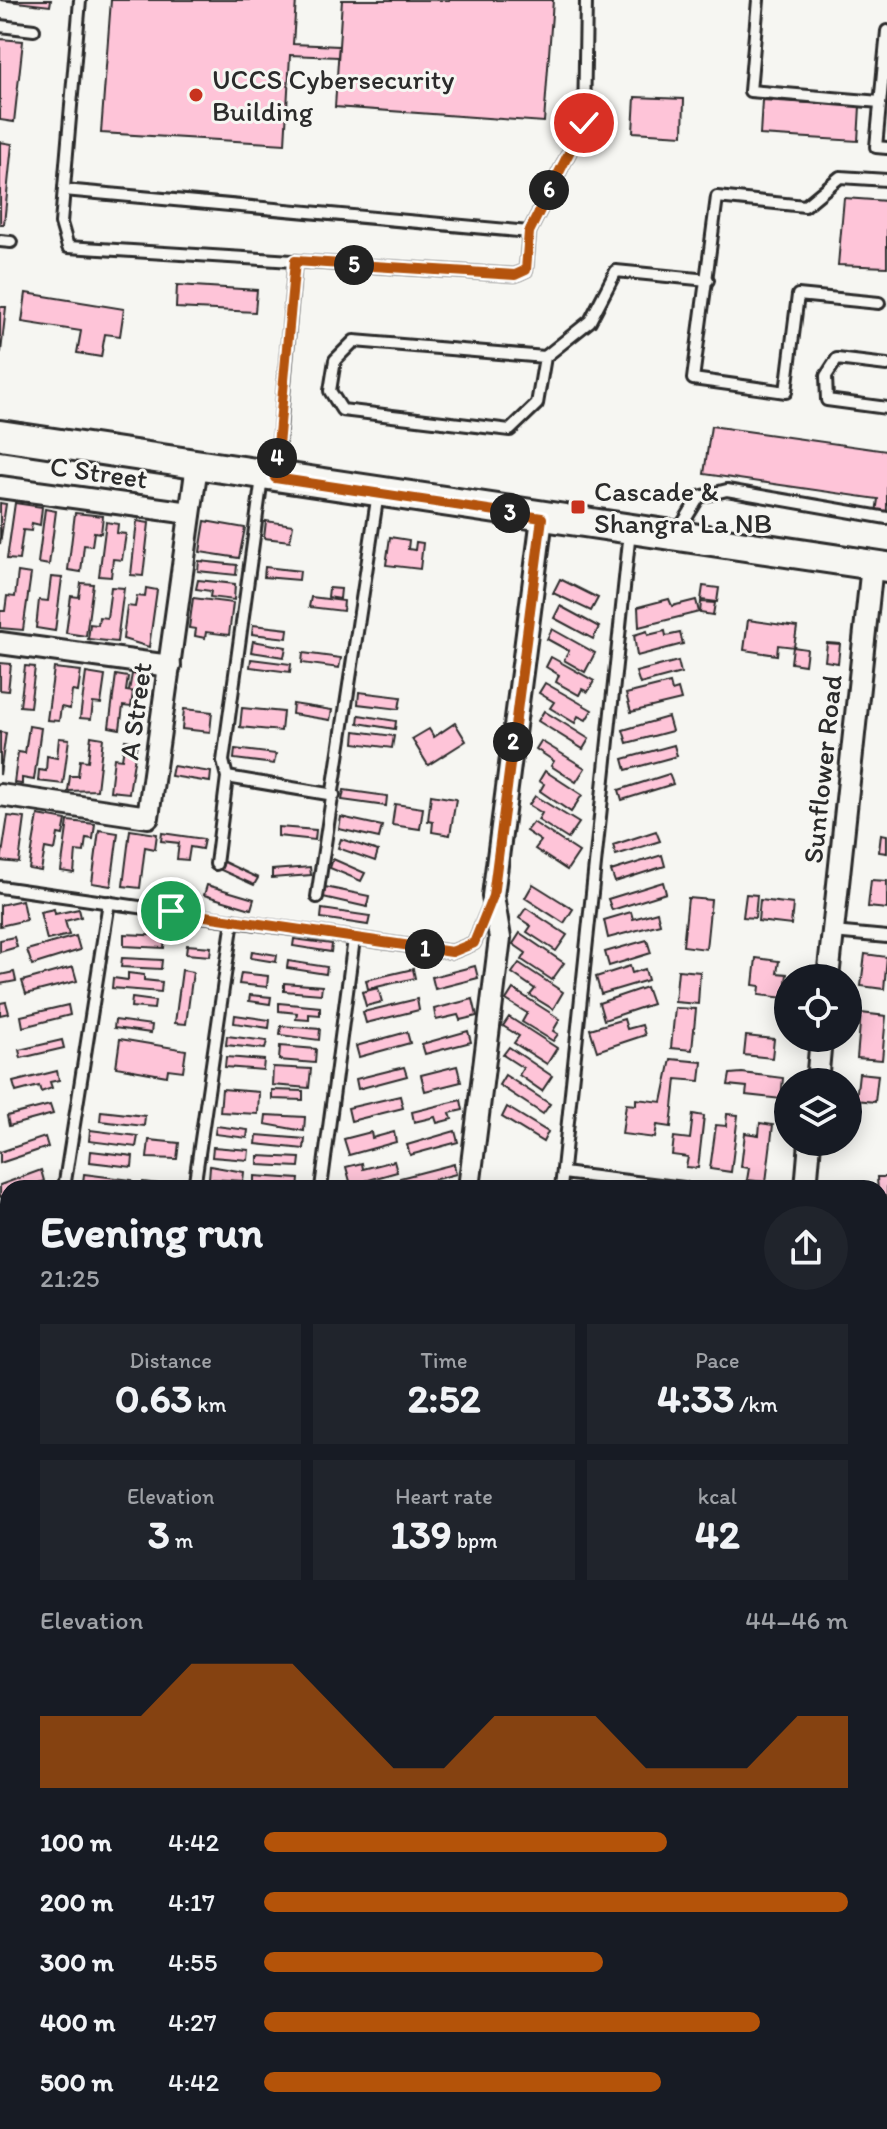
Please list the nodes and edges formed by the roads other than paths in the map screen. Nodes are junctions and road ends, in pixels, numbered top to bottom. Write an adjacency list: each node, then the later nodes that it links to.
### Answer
1 (80, 0): 10 (lane)
2 (586, 0): 11 (lane)
3 (758, 0): 7 (lane)
4 (0, 26): 5 (lane)
5 (34, 30)
6 (887, 31): 7 (lane)
7 (880, 102): 8 (lane)
8 (887, 148)
9 (887, 180): 13 (lane)
10 (64, 190): 11 (lane); 12 (lane)
11 (529, 232): 12 (lane)
12 (295, 261): 20 (lane)
13 (708, 280): 14 (lane); 15 (lane)
14 (879, 303)
15 (545, 357): 15 (lane)
16 (887, 365): 17 (lane)
17 (887, 408)
18 (0, 435): 19 (street)
19 (197, 465): 20 (street); 23 (street, A Street)
20 (269, 477): 22 (street); 31 (lane)
21 (0, 487): 23 (street, C Street)
22 (378, 493): 24 (street); 33 (lane)
23 (190, 513): 30 (street, A Street)
24 (542, 518): 26 (street); 36 (street)
25 (887, 518): 27 (lane)
26 (630, 531): 27 (street); 45 (lane)
27 (675, 537): 28 (street)
28 (879, 566): 40 (street, Sunflower Road)
29 (0, 643): 30 (street)
30 (170, 666): 32 (street, A Street)
31 (227, 777): 33 (lane); 34 (lane)
32 (0, 795)
33 (334, 795): 37 (lane)
34 (216, 864)
35 (0, 887): 38 (lane)
36 (493, 896): 42 (lane); 49 (street)
37 (317, 897)
38 (109, 902): 39 (lane); 46 (lane)
39 (233, 920): 42 (lane); 47 (lane)
40 (833, 932): 41 (lane); 43 (street, Sunflower Road)
41 (887, 937)
42 (354, 939): 48 (lane)
43 (830, 964)
44 (809, 1156): 52 (street)
45 (563, 1173): 50 (lane); 51 (lane)
46 (65, 1180)
47 (195, 1180)
48 (322, 1180)
49 (470, 1180)
50 (562, 1180)
51 (619, 1180)
52 (807, 1180)

